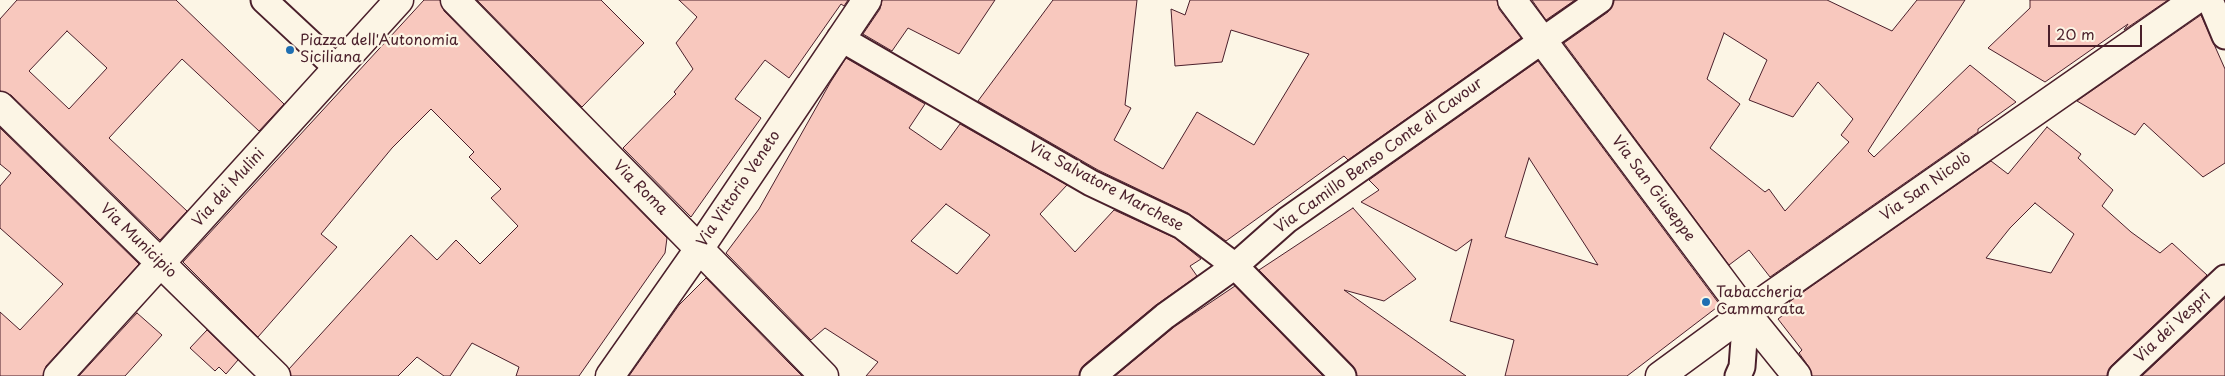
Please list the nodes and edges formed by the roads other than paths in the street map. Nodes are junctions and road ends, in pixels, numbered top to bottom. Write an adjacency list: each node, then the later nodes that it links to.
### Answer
1 (264, 0): 12 (street)
2 (399, 0): 12 (street, Via dei Mulini)
3 (455, 0): 14 (street, Via Roma)
4 (867, 0): 10 (street, Via Vittorio Veneto)
5 (1512, 0): 11 (street, Via San Giuseppe)
6 (1600, 0): 11 (street, Via Camillo Benso Conte di Cavour)
7 (2195, 0): 18 (street, Via San Nicolò)
8 (2210, 0): 9 (street)
9 (2225, 36)
10 (840, 38): 14 (street, Via Vittorio Veneto); 16 (street, Via Salvatore Marchese)
11 (1542, 40): 16 (street, Via Camillo Benso Conte di Cavour); 18 (street, Via San Giuseppe)
12 (337, 68): 15 (street, Via dei Mulini)
13 (0, 106): 15 (street, Via Municipio)
14 (699, 249): 21 (street, Via Vittorio Veneto); 22 (street, Via Roma)
15 (161, 264): 19 (street, Via dei Mulini); 20 (street, Via Municipio)
16 (1235, 266): 23 (street, Via Camillo Benso Conte di Cavour); 24 (street, Via Salvatore Marchese)
17 (2225, 278): 28 (street, Via dei Vespri)
18 (1746, 313): 25 (street, Via San Nicolò); 26 (street); 27 (street, Via San Giuseppe)
19 (58, 376)
20 (276, 376)
21 (610, 376)
22 (824, 376)
23 (1093, 376)
24 (1343, 376)
25 (1660, 376)
26 (1738, 376)
27 (1797, 376)
28 (2121, 376)

